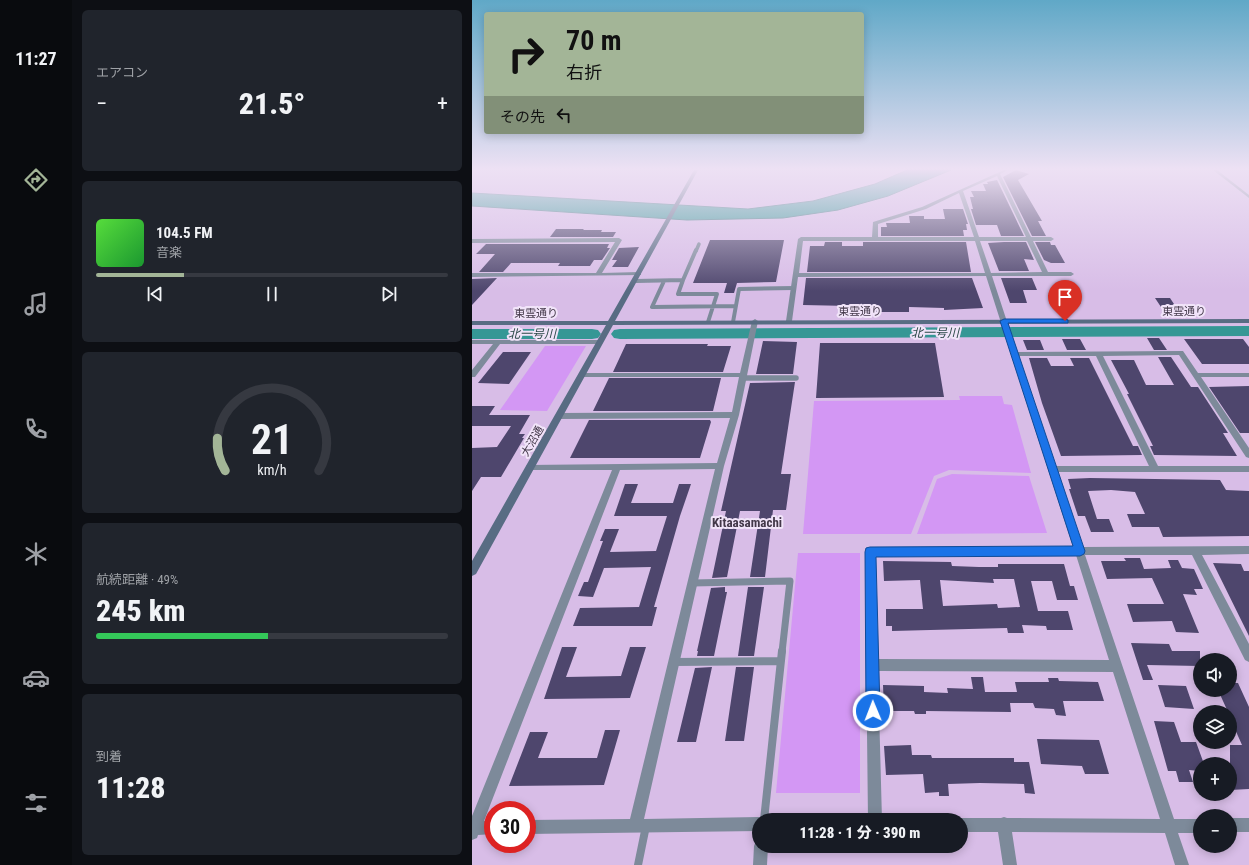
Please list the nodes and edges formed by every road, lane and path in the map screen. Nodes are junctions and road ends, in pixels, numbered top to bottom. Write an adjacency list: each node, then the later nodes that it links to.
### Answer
1 (674, 210): 12 (street, 大沼通)
2 (916, 210): 6 (street)
3 (968, 210): 5 (street)
4 (1015, 210): 7 (street)
5 (977, 238): 6 (street); 7 (street); 13 (street)
6 (875, 239): 17 (street)
7 (1028, 239): 8 (street); 14 (street)
8 (1051, 239)
9 (472, 241): 11 (street)
10 (699, 244): 18 (lane)
11 (598, 274): 12 (street); 16 (street)
12 (639, 274): 19 (street, 大沼通)
13 (988, 274): 14 (street); 17 (street); 26 (street)
14 (1046, 274): 15 (street)
15 (1071, 274)
16 (472, 275)
17 (796, 275): 21 (street)
18 (683, 280): 20 (lane); 22 (lane)
19 (636, 281): 20 (lane); 28 (street, 大沼通)
20 (664, 281): 22 (lane)
21 (793, 288): 23 (lane); 25 (street)
22 (712, 306): 23 (lane); 29 (lane)
23 (736, 306): 30 (lane)
24 (755, 321): 25 (street, 東雲通り); 30 (street, 東雲通り); 41 (street)
25 (789, 321): 26 (street, 東雲通り)
26 (1004, 321): 27 (street, 東雲通り); 36 (street)
27 (1249, 321)
28 (612, 322): 29 (street, 東雲通り); 31 (street, 東雲通り); 34 (street, 大沼通)
29 (708, 322): 30 (street, 東雲通り)
30 (733, 322)
31 (472, 323)
32 (472, 342): 33 (street)
33 (498, 342): 34 (street); 37 (street)
34 (600, 342): 38 (street, 大沼通)
35 (1098, 353): 36 (street); 39 (street); 50 (street)
36 (1015, 354): 49 (street)
37 (472, 375)
38 (582, 375): 41 (street); 44 (street, 大沼通)
39 (1196, 375): 40 (street); 45 (street)
40 (1249, 375)
41 (743, 377): 42 (lane); 43 (street)
42 (796, 378)
43 (735, 415): 44 (street); 46 (street)
44 (559, 416): 47 (street, 大沼通)
45 (1249, 455)
46 (720, 466): 48 (street); 56 (street)
47 (530, 467): 48 (street); 55 (street, 大沼通)
48 (618, 467): 74 (street)
49 (1053, 469): 50 (street); 54 (street)
50 (1155, 469): 51 (street)
51 (1249, 469)
52 (1196, 550): 53 (street); 54 (street); 57 (street)
53 (1249, 550)
54 (1080, 551): 60 (street); 61 (street)
55 (472, 571)
56 (692, 583): 58 (lane); 59 (street)
57 (1249, 656)
58 (781, 661): 59 (lane); 62 (lane)
59 (674, 662): 69 (street)
60 (872, 665): 61 (street); 63 (street)
61 (1116, 666): 70 (street)
62 (765, 813)
63 (875, 813)
64 (752, 824): 69 (street)
65 (1004, 824): 66 (street); 70 (street); 78 (street)
66 (968, 825)
67 (1237, 825): 68 (street)
68 (1249, 825)
69 (641, 826): 72 (street); 76 (lane)
70 (1168, 826): 71 (street); 79 (street)
71 (1193, 826)
72 (536, 827)
73 (484, 828): 74 (street)
74 (473, 829)
75 (761, 853): 77 (street)
76 (638, 865)
77 (760, 865)
78 (1010, 865)
79 (1182, 865)

